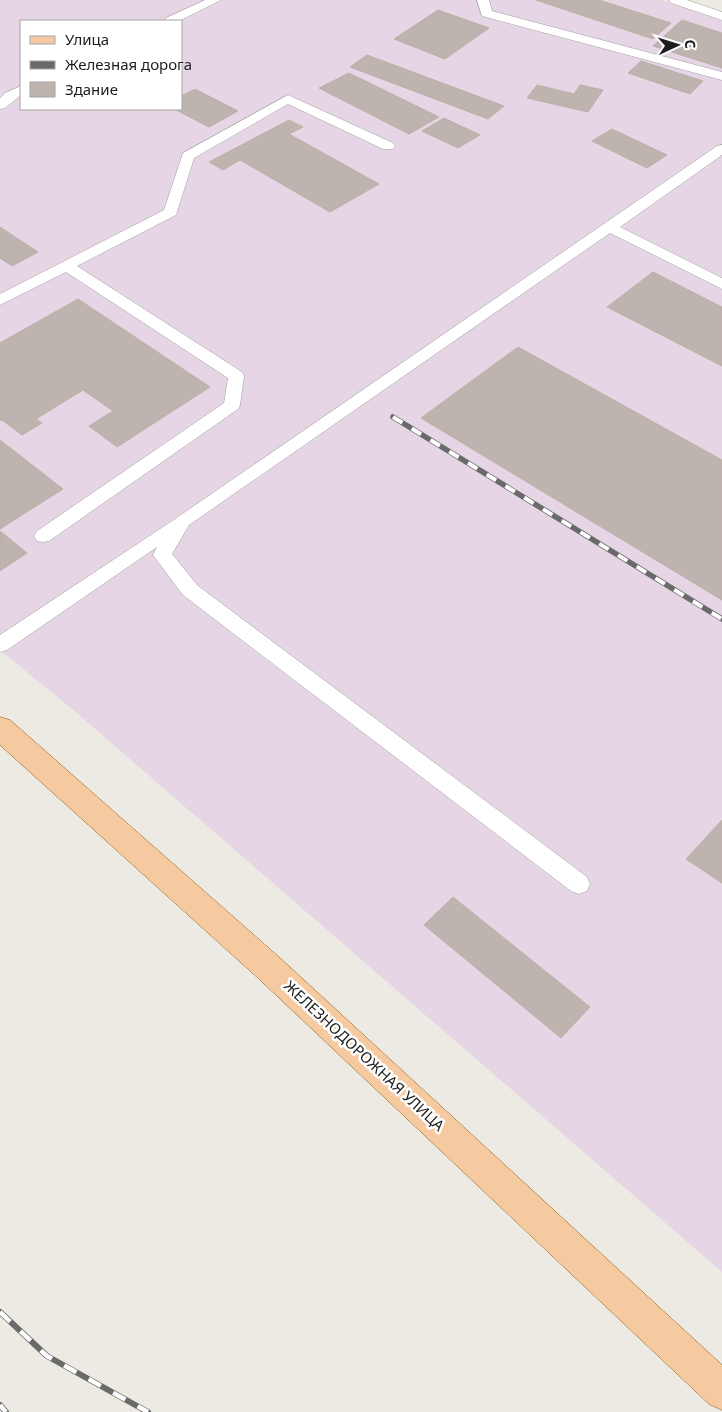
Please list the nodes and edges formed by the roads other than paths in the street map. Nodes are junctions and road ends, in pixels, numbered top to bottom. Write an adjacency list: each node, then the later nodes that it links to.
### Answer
1 (215, 0): 5 (lane)
2 (484, 0): 6 (lane)
3 (675, 0): 4 (lane)
4 (722, 16)
5 (172, 20)
6 (722, 76)
7 (20, 91): 8 (lane)
8 (0, 105)
9 (388, 146): 12 (lane)
10 (722, 149): 11 (lane)
11 (609, 227): 13 (lane); 15 (lane)
12 (65, 266): 14 (lane); 16 (lane)
13 (722, 284)
14 (0, 300)
15 (183, 521): 17 (lane); 19 (lane)
16 (43, 536)
17 (0, 645)
18 (0, 728): 20 (main road, ЖЕЛЕЗНОДОРОЖНАЯ УЛИЦА)
19 (579, 884)
20 (722, 1390)

